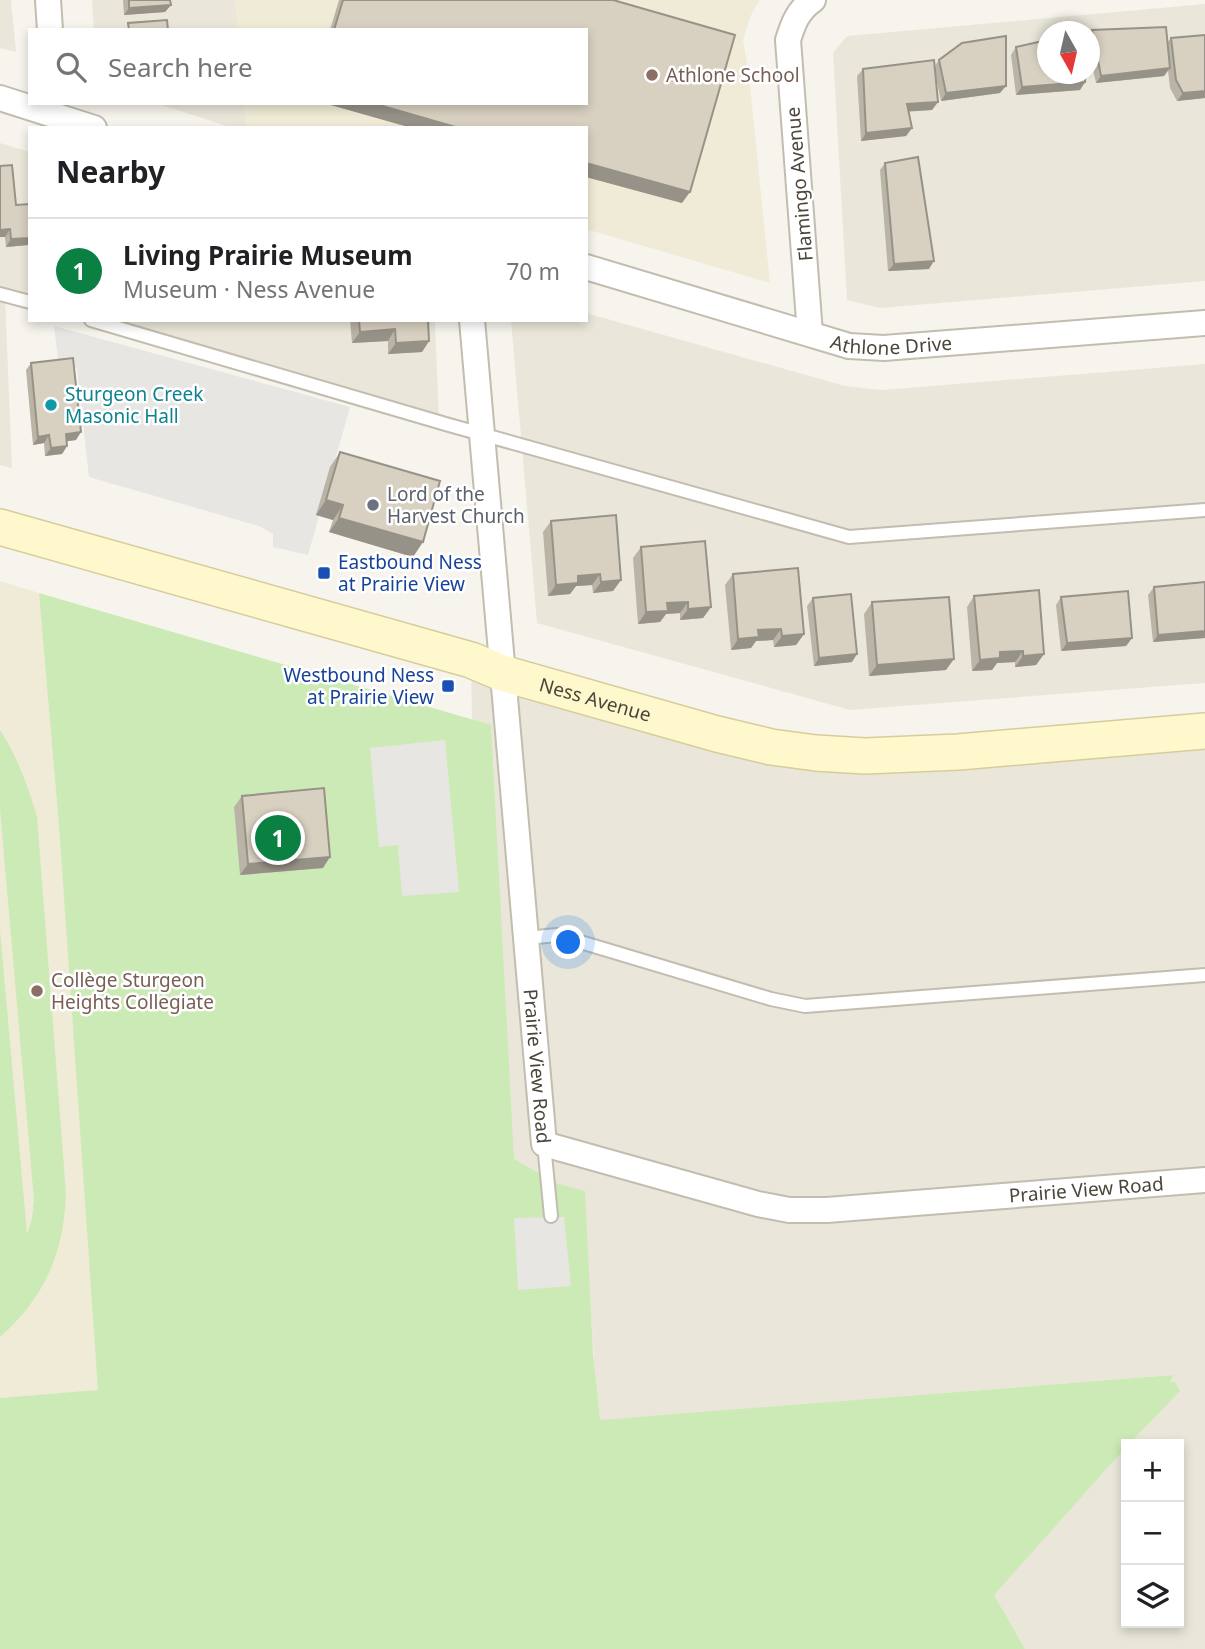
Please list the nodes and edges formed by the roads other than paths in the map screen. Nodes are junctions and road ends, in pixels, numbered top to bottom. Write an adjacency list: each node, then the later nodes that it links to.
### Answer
1 (48, 0): 3 (street)
2 (813, 0): 14 (street, Flamingo Avenue)
3 (50, 28)
4 (0, 98): 5 (street)
5 (28, 104)
6 (50, 108): 7 (street)
7 (90, 126)
8 (588, 268): 14 (street, Athlone Drive)
9 (0, 294): 10 (lane)
10 (28, 302)
11 (98, 322): 15 (lane)
12 (472, 322): 15 (street, Prairie View Road)
13 (1205, 323): 14 (street, Athlone Drive)
14 (810, 334)
15 (482, 434): 16 (lane); 18 (street, Prairie View Road)
16 (1205, 510)
17 (0, 527): 18 (main road, Ness Avenue)
18 (502, 673): 19 (main road, Ness Avenue); 20 (street, Prairie View Road)
19 (1205, 731)
20 (526, 938): 21 (lane); 22 (street, Prairie View Road)
21 (1205, 975)
22 (544, 1144): 23 (street, Prairie View Road); 24 (lane)
23 (1205, 1180)
24 (551, 1216)

